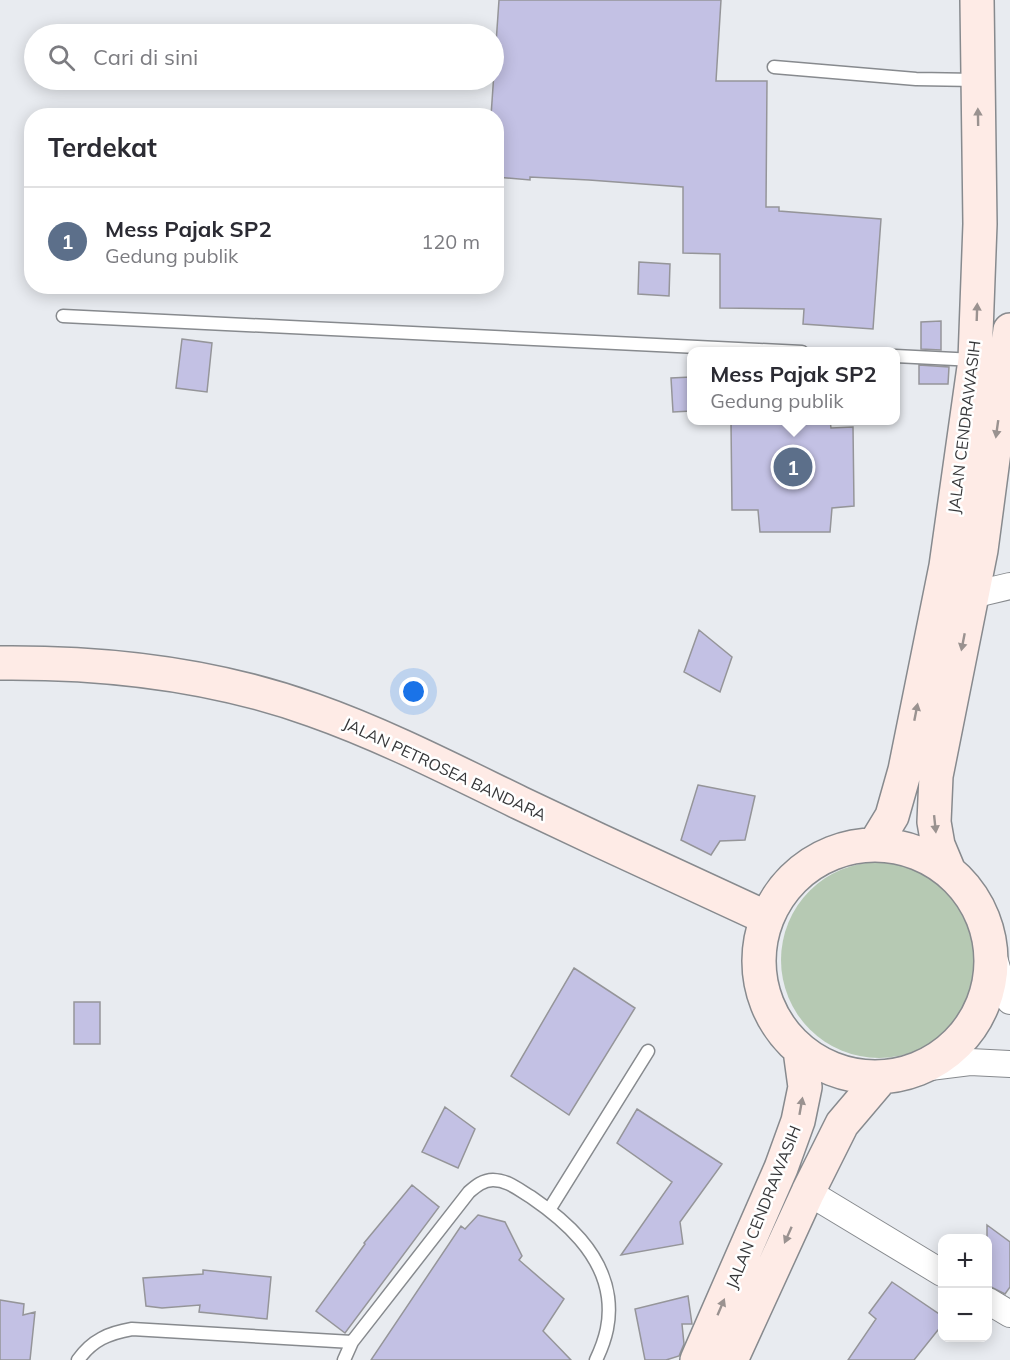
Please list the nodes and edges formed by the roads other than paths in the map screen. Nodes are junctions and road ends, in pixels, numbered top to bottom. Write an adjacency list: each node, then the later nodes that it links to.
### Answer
1 (977, 0): 3 (main road, JALAN CENDRAWASIH)
2 (774, 67): 3 (lane)
3 (977, 80): 8 (main road, JALAN CENDRAWASIH, one-way to 3)
4 (63, 315): 6 (lane)
5 (1010, 330): 10 (main road, JALAN CENDRAWASIH, one-way to 10)
6 (720, 347)
7 (900, 356): 8 (lane)
8 (975, 360): 12 (main road, JALAN CENDRAWASIH, one-way to 8)
9 (1010, 586): 10 (street)
10 (972, 595): 13 (main road, JALAN CENDRAWASIH, one-way to 13)
11 (0, 663): 14 (main road, JALAN PETROSEA BANDARA)
12 (875, 844): 13 (main road, JALAN CENDRAWASIH); 14 (main road, JALAN CENDRAWASIH)
13 (948, 869): 15 (main road, JALAN CENDRAWASIH)
14 (767, 918): 17 (main road, JALAN CENDRAWASIH)
15 (991, 948): 16 (street); 20 (main road, JALAN CENDRAWASIH)
16 (1010, 1001)
17 (800, 1050): 21 (main road, JALAN CENDRAWASIH); 31 (main road, JALAN CENDRAWASIH, one-way to 17)
18 (648, 1051): 23 (lane)
19 (1010, 1064): 20 (street)
20 (922, 1068): 21 (main road, JALAN CENDRAWASIH)
21 (881, 1078): 22 (main road, JALAN CENDRAWASIH)
22 (808, 1192): 24 (street); 32 (main road, JALAN CENDRAWASIH, one-way to 32)
23 (549, 1210): 27 (lane); 30 (lane)
24 (938, 1271)
25 (992, 1303): 26 (street)
26 (1010, 1314)
27 (352, 1342): 28 (lane); 29 (lane)
28 (78, 1360)
29 (344, 1360)
30 (596, 1360)
31 (698, 1360)
32 (731, 1360)

